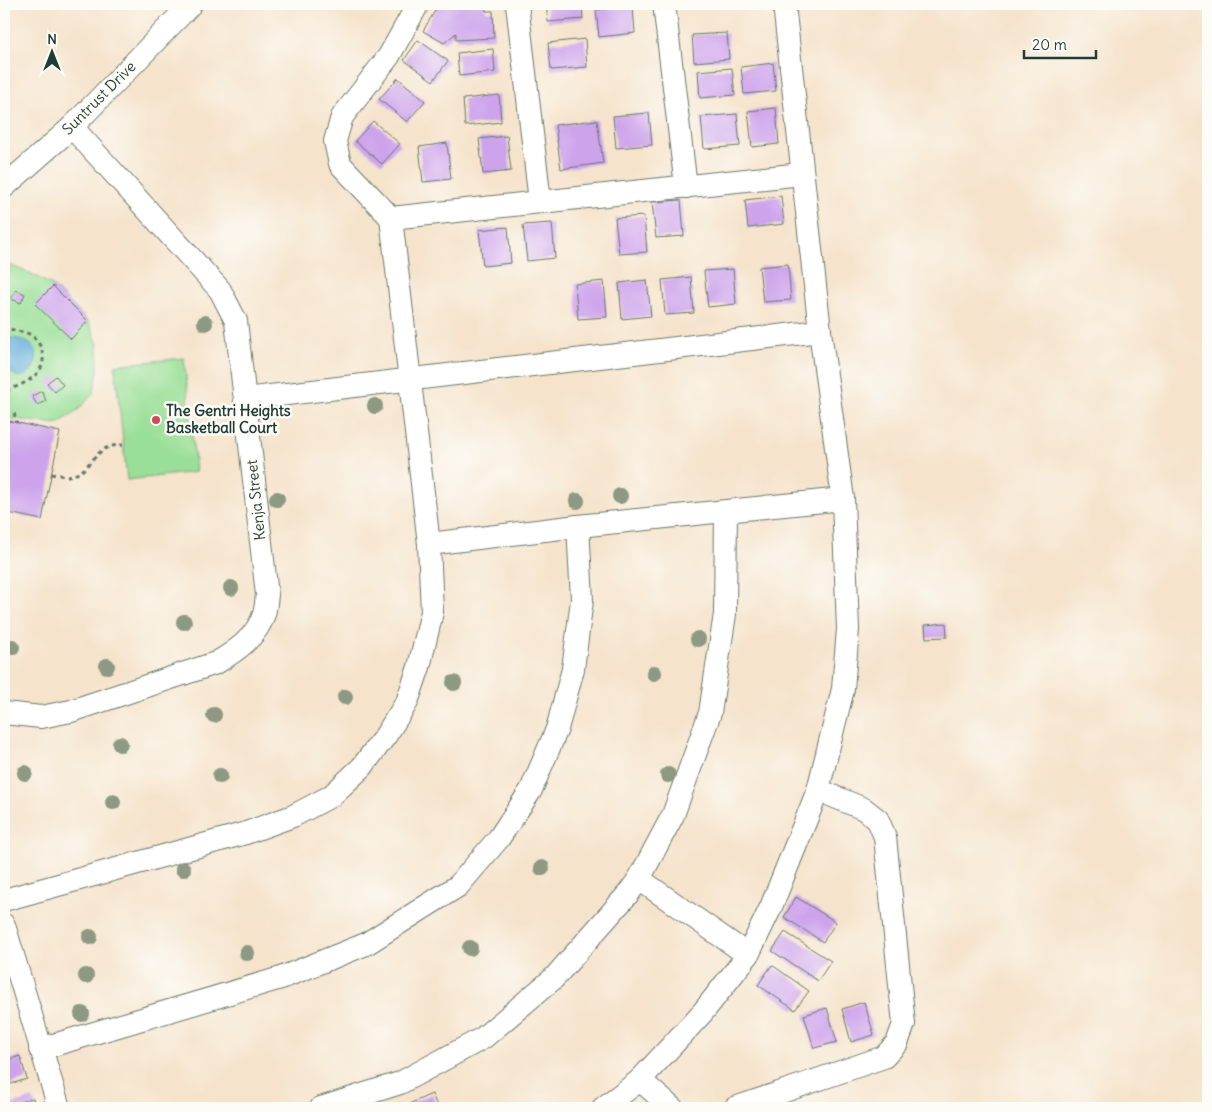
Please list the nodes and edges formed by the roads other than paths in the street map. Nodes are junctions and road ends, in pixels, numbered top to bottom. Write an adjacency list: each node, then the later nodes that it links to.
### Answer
1 (191, 4): 6 (street, Suntrust Drive)
2 (418, 4): 11 (street)
3 (517, 4): 10 (street)
4 (664, 4): 9 (street)
5 (784, 4): 7 (street)
6 (72, 127): 8 (street, Suntrust Drive); 14 (street, Kenja Street)
7 (802, 174): 9 (street); 12 (street)
8 (4, 187)
9 (686, 187): 10 (street)
10 (540, 202): 11 (street)
11 (391, 218): 13 (street)
12 (820, 332): 13 (street); 15 (street)
13 (408, 379): 14 (street); 18 (street)
14 (245, 398): 19 (street, Kenja Street)
15 (843, 499): 16 (street); 20 (street)
16 (726, 512): 17 (street); 21 (street)
17 (578, 526): 18 (street); 25 (street)
18 (429, 544): 22 (street)
19 (4, 713)
20 (818, 790): 24 (street); 31 (street)
21 (639, 879): 24 (street); 28 (street)
22 (4, 900)
23 (4, 925): 25 (street)
24 (748, 955): 26 (street)
25 (40, 1049): 27 (street)
26 (640, 1080): 29 (street); 30 (street)
27 (60, 1108)
28 (321, 1108)
29 (603, 1108)
30 (672, 1108)
31 (735, 1108)

